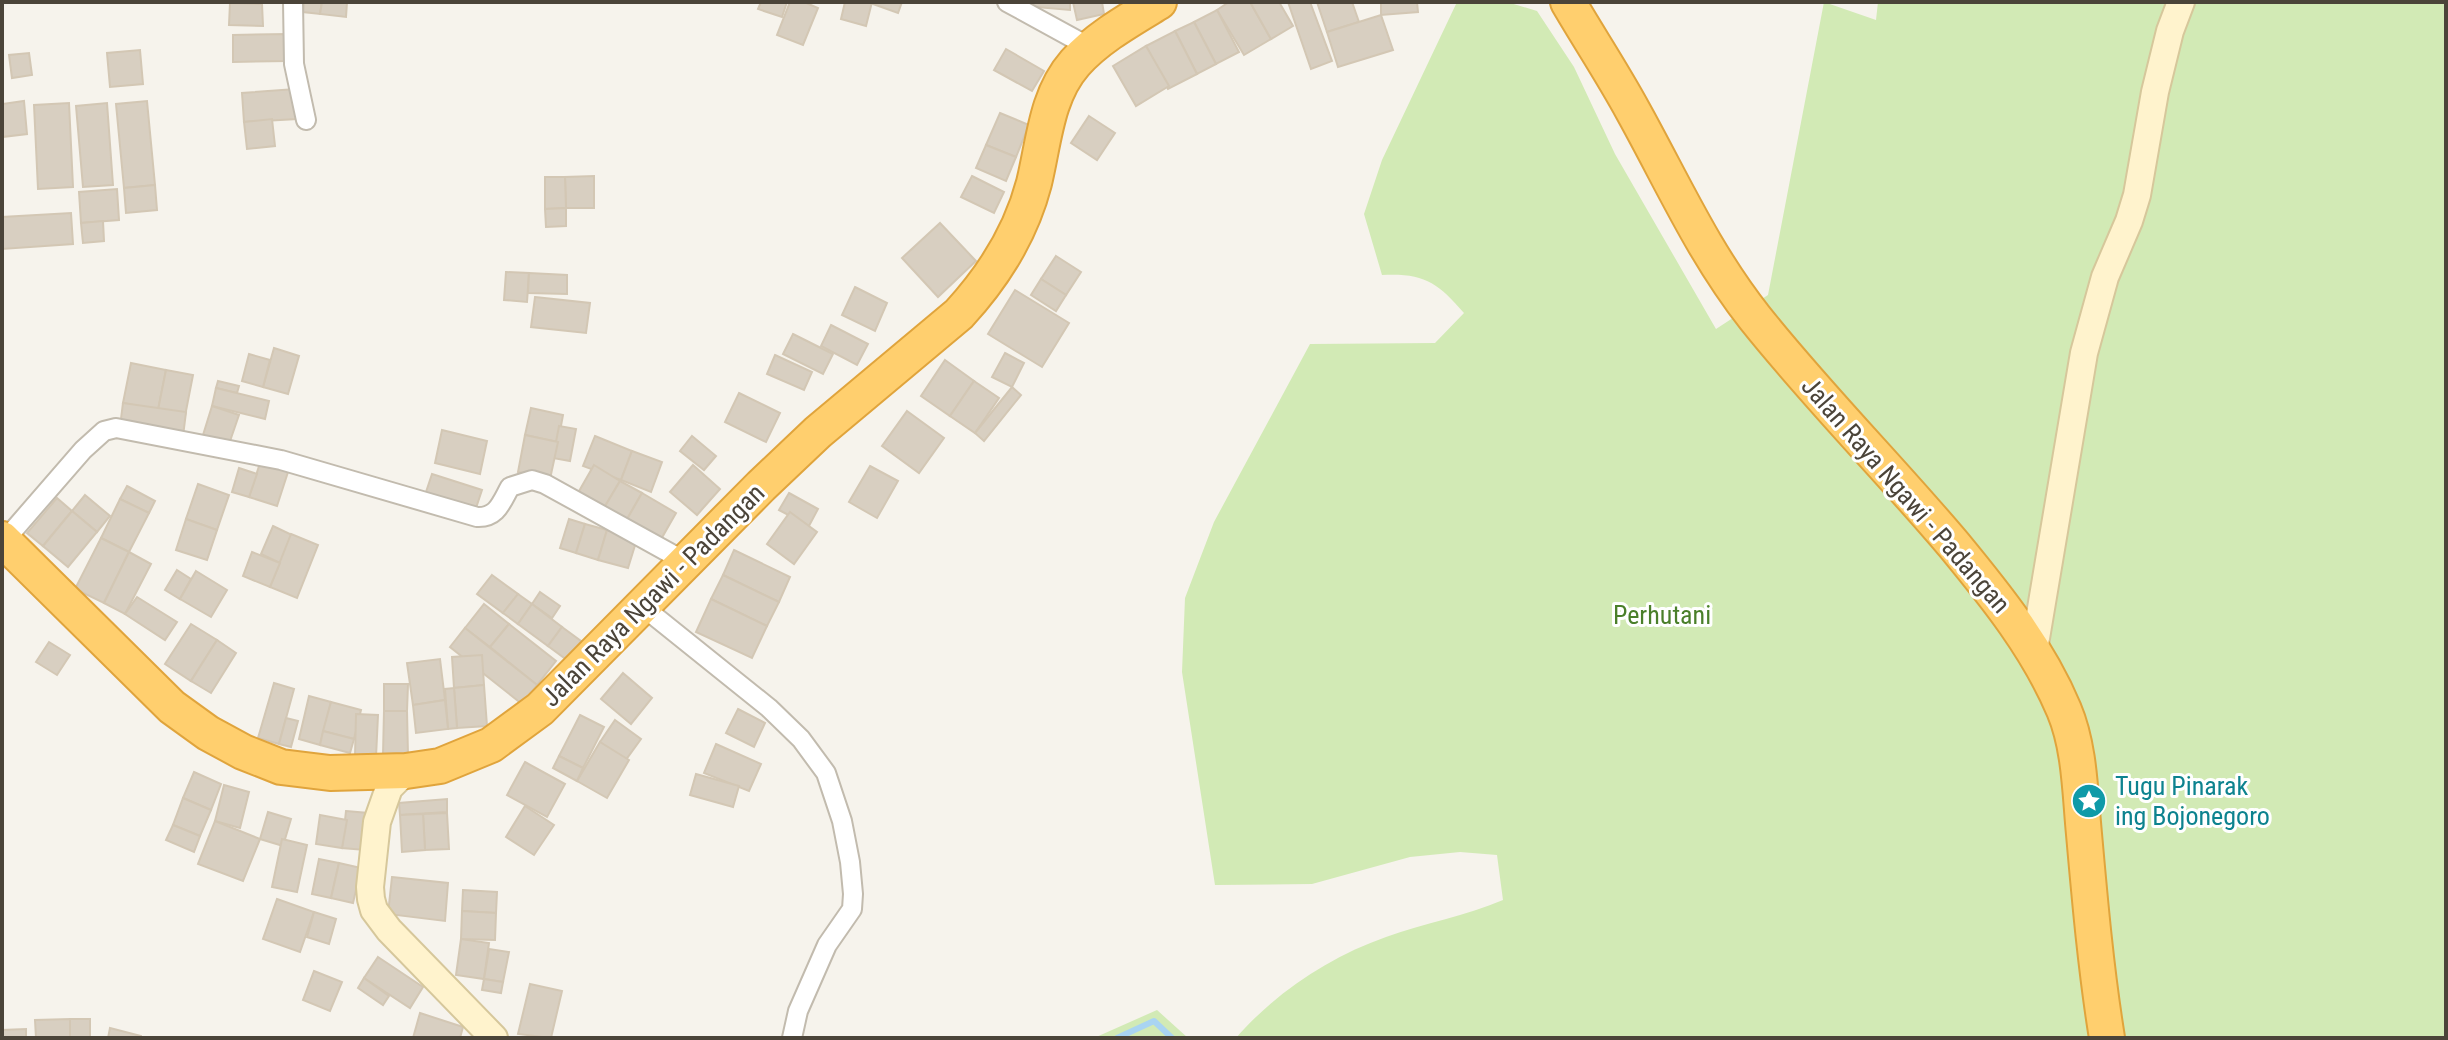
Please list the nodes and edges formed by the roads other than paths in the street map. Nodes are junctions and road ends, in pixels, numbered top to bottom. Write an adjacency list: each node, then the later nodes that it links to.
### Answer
1 (293, 2): 7 (street)
2 (1007, 2): 6 (street)
3 (1159, 2): 6 (highway, Jalan Raya Ngawi - Padangan)
4 (1568, 2): 11 (highway, Jalan Raya Ngawi - Padangan)
5 (2181, 2): 11 (street)
6 (1091, 48): 9 (highway, Jalan Raya Ngawi - Padangan)
7 (306, 120)
8 (3, 540): 9 (street); 12 (highway, Jalan Raya Ngawi - Padangan)
9 (686, 562): 10 (highway, Jalan Raya Ngawi - Padangan)
10 (642, 606): 12 (highway, Jalan Raya Ngawi - Padangan); 14 (street)
11 (2034, 650): 15 (highway, Jalan Raya Ngawi - Padangan)
12 (406, 771): 13 (street)
13 (494, 1038)
14 (792, 1038)
15 (2107, 1038)

